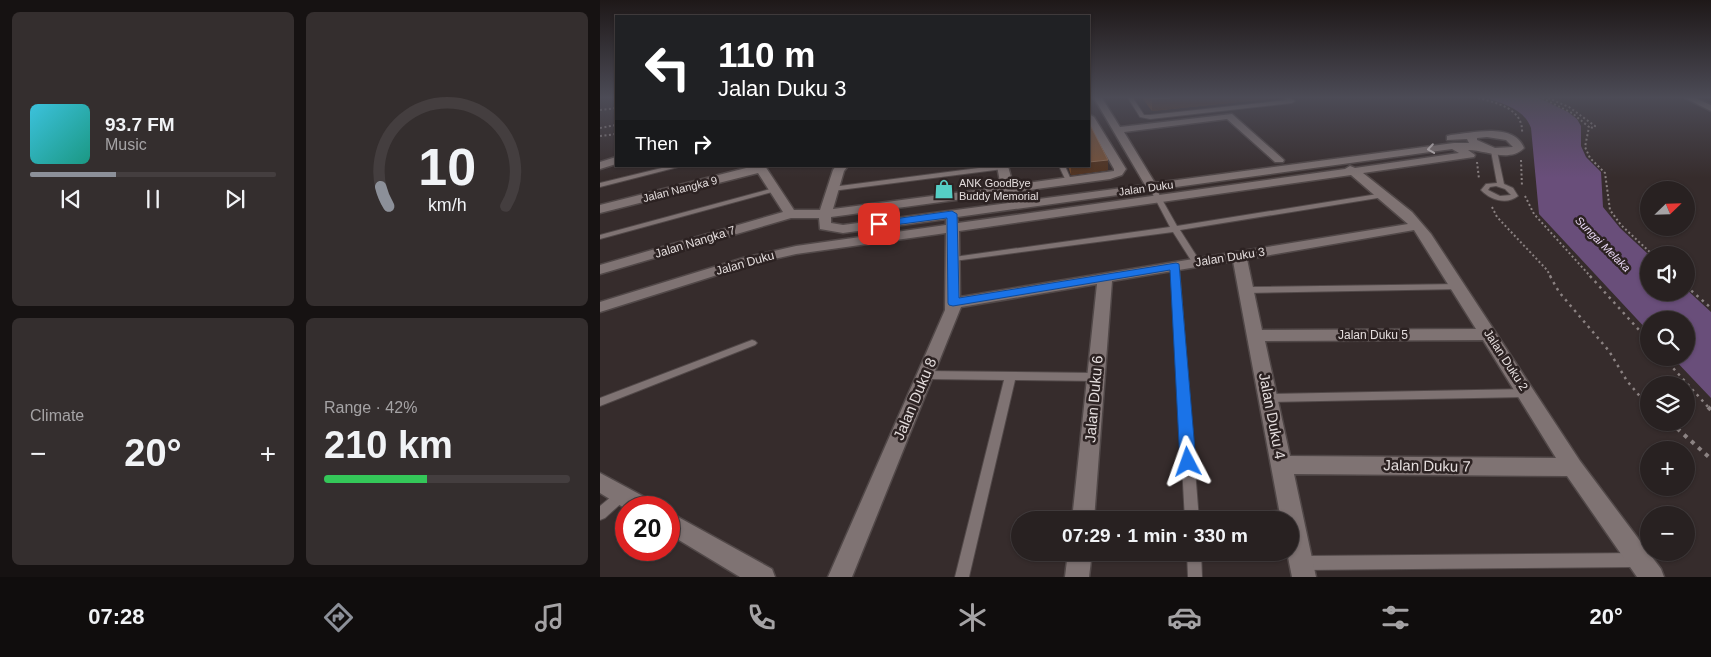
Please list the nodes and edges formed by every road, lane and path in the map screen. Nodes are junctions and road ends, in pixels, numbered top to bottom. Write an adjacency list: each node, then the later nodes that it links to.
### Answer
1 (615, 125): 10 (path)
2 (1092, 125): 29 (street, Jalan Nangka 7)
3 (1115, 125): 11 (street)
4 (1153, 125): 11 (street)
5 (1235, 125): 21 (street)
6 (1524, 125): 15 (path)
7 (1586, 125): 9 (path)
8 (1594, 125): 9 (path)
9 (1589, 127): 47 (path)
10 (600, 128)
11 (1118, 130): 33 (street)
12 (615, 134): 14 (path)
13 (1477, 134): 17 (street); 18 (street); 20 (street)
14 (600, 136)
15 (1521, 137)
16 (1460, 146): 17 (street, Jalan Duku); 20 (street, Jalan Duku, one-way to 20); 27 (street); 30 (path)
17 (1480, 147): 18 (street, Jalan Duku)
18 (1494, 151): 32 (lane)
19 (1521, 155): 60 (path)
20 (1335, 157): 21 (street); 27 (street, Jalan Duku 2); 33 (street, Jalan Duku)
21 (1279, 160): 28 (street)
22 (675, 167): 31 (lane)
23 (760, 167): 35 (street); 40 (street, Jalan Nangka 9)
24 (842, 167): 34 (street)
25 (1003, 167): 34 (lane); 36 (street)
26 (1062, 167): 29 (lane)
27 (1355, 172): 37 (street, Jalan Duku 2); 38 (street)
28 (1179, 173)
29 (1068, 182): 36 (street, Jalan Nangka 7)
30 (1479, 183)
31 (600, 185)
32 (1500, 185)
33 (1152, 187): 38 (lane); 43 (street, Jalan Duku)
34 (832, 188): 42 (street)
35 (774, 190): 41 (street); 46 (lane)
36 (1008, 190): 42 (street, Jalan Nangka 7)
37 (1384, 195): 44 (street, Jalan Duku 2); 45 (lane)
38 (1159, 199): 43 (street); 45 (lane)
39 (1489, 202): 69 (path)
40 (600, 209)
41 (790, 214): 42 (street, Jalan Nangka 7); 52 (street, Jalan Nangka 7)
42 (825, 214): 43 (street, Jalan Duku)
43 (952, 221): 49 (street, Jalan Duku 8); 58 (street, Jalan Duku)
44 (1417, 226): 48 (street, Jalan Duku 3); 54 (street, Jalan Duku 2)
45 (1175, 229): 49 (lane); 50 (lane)
46 (600, 237)
47 (1643, 246)
48 (1239, 256): 50 (street, Jalan Duku 3); 55 (street, Jalan Duku 4)
49 (954, 259): 57 (street, Jalan Duku 8)
50 (1197, 263): 51 (street, Jalan Duku 3)
51 (1176, 266): 53 (street, Jalan Duku 3); 80 (lane)
52 (600, 270)
53 (1105, 278): 57 (street, Jalan Duku 3); 67 (street, Jalan Duku 6)
54 (1459, 287): 55 (lane); 61 (street, Jalan Duku 2)
55 (1246, 290): 62 (street, Jalan Duku 4)
56 (1695, 294): 59 (path)
57 (953, 303): 65 (street, Jalan Duku 8)
58 (600, 307)
59 (1711, 308)
60 (1640, 331)
61 (1489, 334): 62 (street, Jalan Duku 5); 68 (street, Jalan Duku 2)
62 (1256, 336): 70 (street, Jalan Duku 4)
63 (752, 343): 71 (lane)
64 (1671, 366): 72 (path)
65 (925, 375): 66 (lane); 90 (street, Jalan Duku 8)
66 (1010, 377): 67 (lane); 91 (lane)
67 (1097, 377): 79 (street, Jalan Duku 6)
68 (1528, 393): 70 (lane); 76 (street, Jalan Duku 2)
69 (1640, 396)
70 (1269, 398): 75 (street, Jalan Duku 4)
71 (600, 402)
72 (1711, 410)
73 (1680, 431): 74 (path)
74 (1711, 459)
75 (1281, 465): 76 (street, Jalan Duku 7); 81 (street, Jalan Duku 4)
76 (1573, 468): 85 (street, Jalan Duku 2)
77 (600, 482): 78 (street)
78 (622, 495): 82 (lane)
79 (1084, 511)
80 (1191, 511)
81 (1291, 511)
82 (600, 514)
83 (680, 528): 89 (street)
84 (1299, 550): 88 (street, Jalan Duku 4)
85 (1639, 560): 88 (lane); 94 (street, Jalan Duku 2)
86 (1079, 561): 92 (street)
87 (1195, 561): 93 (lane)
88 (1303, 570)
89 (763, 577)
90 (840, 577)
91 (962, 577)
92 (1077, 577)
93 (1196, 577)
94 (1652, 577)

